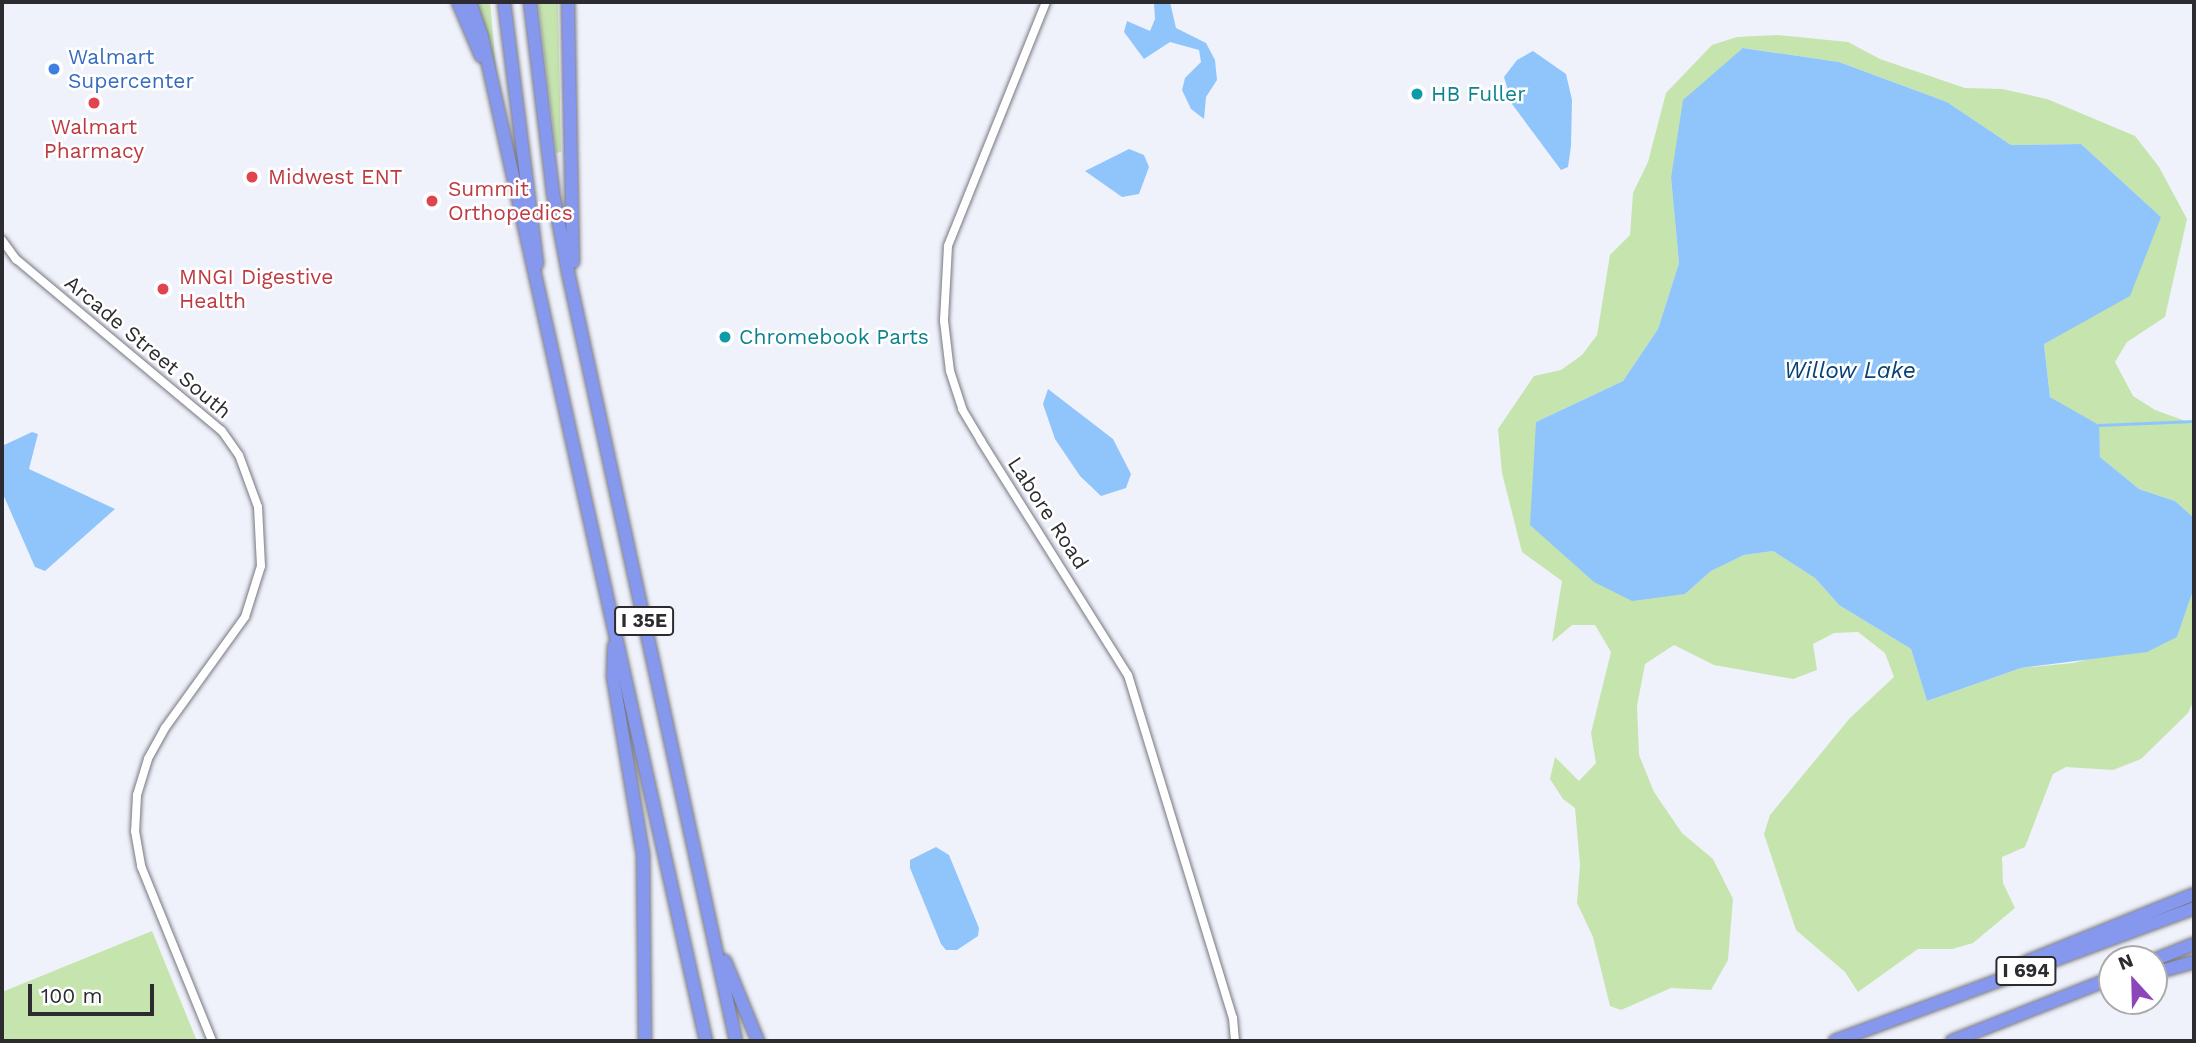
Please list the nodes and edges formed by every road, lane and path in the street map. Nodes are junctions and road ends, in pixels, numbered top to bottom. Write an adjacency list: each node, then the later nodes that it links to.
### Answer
1 (458, 2): 7 (highway)
2 (470, 2): 7 (highway)
3 (504, 2): 10 (highway, I 35E)
4 (530, 2): 9 (highway, I 35E)
5 (568, 2): 9 (highway)
6 (1045, 2): 30 (street, Labore Road)
7 (491, 77): 10 (highway)
8 (2, 240): 24 (street, Arcade Street South)
9 (576, 311): 14 (highway, I 35E)
10 (551, 354): 11 (highway, I 35E)
11 (614, 629): 22 (highway, I 35E); 25 (highway)
12 (2194, 894): 23 (highway)
13 (2194, 908): 23 (highway, I 694)
14 (712, 931): 28 (highway, I 35E); 29 (highway)
15 (2194, 944): 16 (highway)
16 (2168, 954)
17 (2194, 962): 18 (highway)
18 (2168, 970)
19 (2098, 983): 21 (highway, I 694)
20 (2098, 987): 21 (highway)
21 (2078, 991): 32 (highway, I 694)
22 (699, 1009): 26 (highway); 27 (highway, I 35E)
23 (1857, 1033): 31 (highway, I 694)
24 (212, 1041)
25 (645, 1041)
26 (697, 1041)
27 (706, 1041)
28 (736, 1041)
29 (758, 1041)
30 (1235, 1041)
31 (1835, 1041)
32 (1952, 1041)

